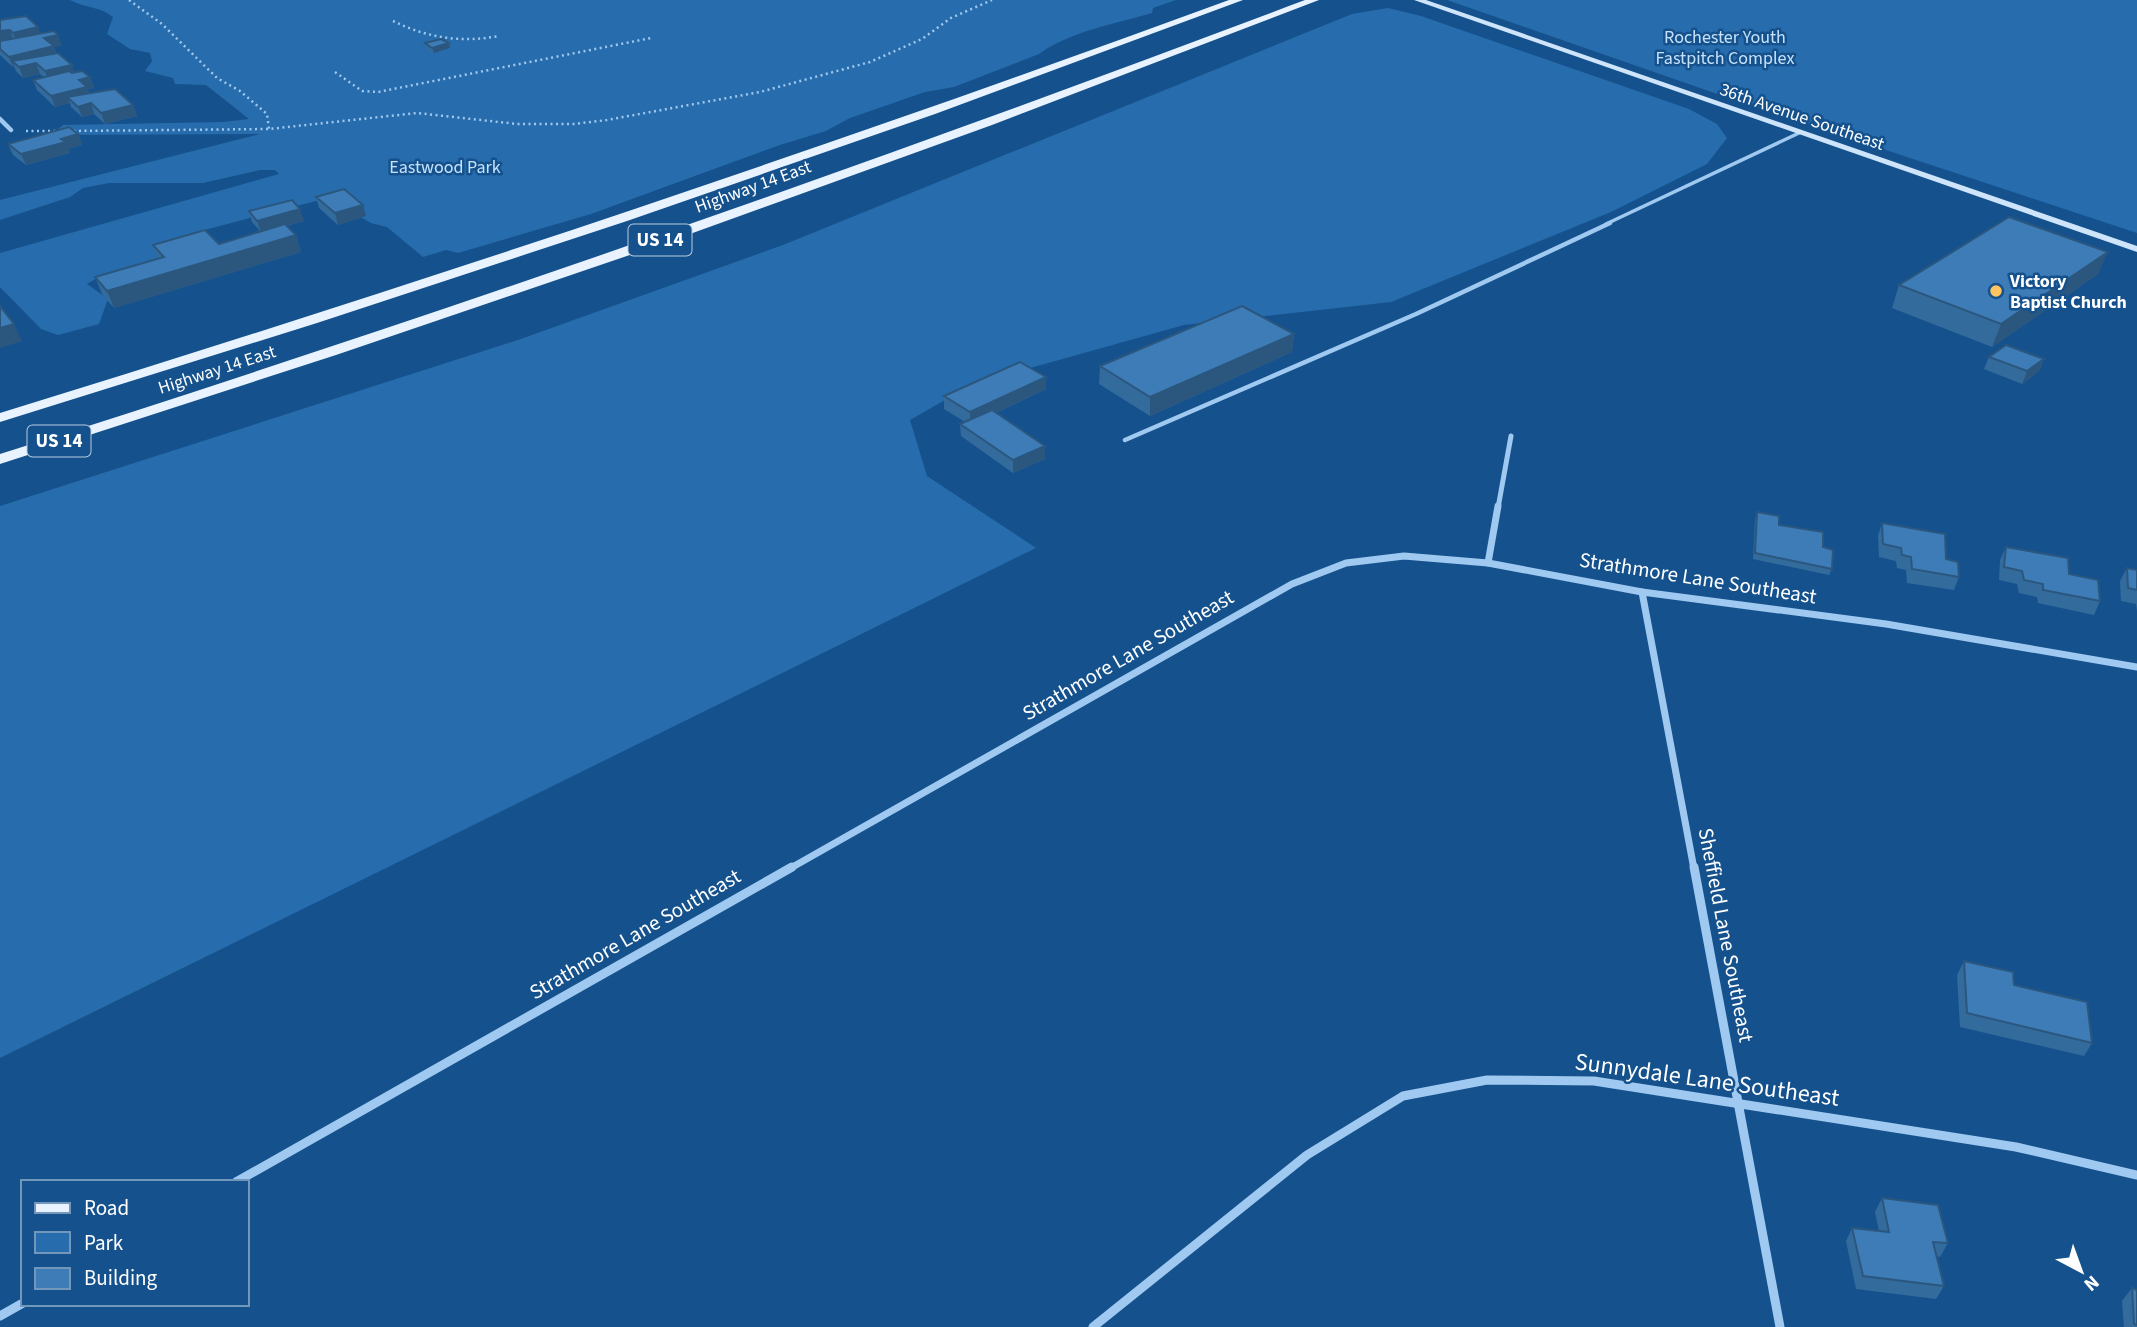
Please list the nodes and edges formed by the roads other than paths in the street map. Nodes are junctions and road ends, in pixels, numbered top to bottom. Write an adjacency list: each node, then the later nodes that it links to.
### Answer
1 (1238, 0): 8 (main road, Highway 14 East / US 14)
2 (1314, 0): 11 (main road, Highway 14 East / US 14)
3 (1418, 0): 6 (street, 36th Avenue Southeast)
4 (0, 120): 5 (street)
5 (0, 133)
6 (1799, 133): 7 (street, 36th Avenue Southeast); 10 (lane)
7 (2137, 249)
8 (0, 418)
9 (1511, 436): 12 (street)
10 (1125, 440)
11 (0, 459)
12 (1488, 563): 13 (street, Strathmore Lane Southeast); 17 (street, Strathmore Lane Southeast)
13 (1642, 592): 14 (street, Strathmore Lane Southeast); 15 (street, Sheffield Lane Southeast)
14 (2137, 667)
15 (1741, 1104): 16 (street, Sunnydale Lane Southeast); 20 (street, Sunnydale Lane Southeast); 21 (street, Sheffield Lane Southeast)
16 (2137, 1175)
17 (240, 1180)
18 (21, 1304): 19 (street)
19 (0, 1316)
20 (1093, 1327)
21 (1780, 1327)

